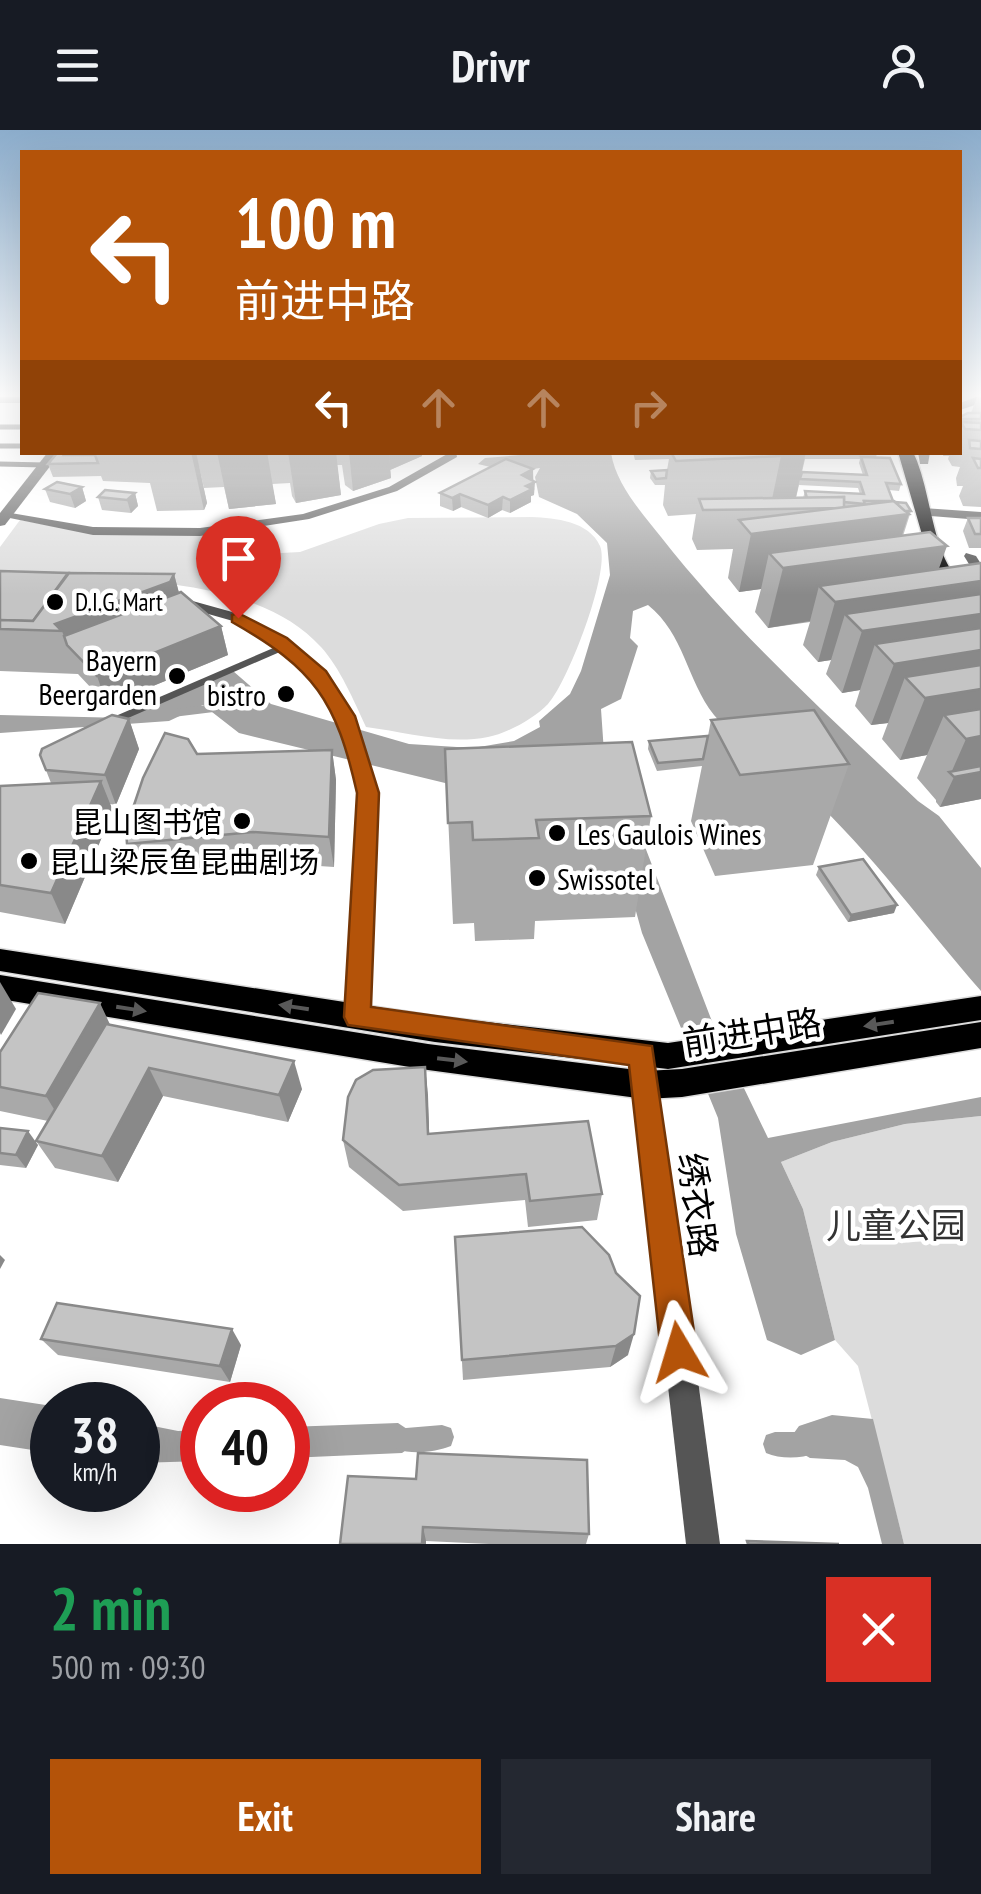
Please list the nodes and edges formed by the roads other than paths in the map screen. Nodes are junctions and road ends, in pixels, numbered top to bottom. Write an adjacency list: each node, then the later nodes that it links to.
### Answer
1 (439, 463): 8 (street)
2 (910, 463): 6 (main road)
3 (923, 463): 6 (main road)
4 (0, 464): 5 (lane)
5 (45, 465): 8 (street)
6 (932, 513): 7 (street); 12 (main road); 13 (main road)
7 (981, 516)
8 (3, 518)
9 (970, 556): 10 (street)
10 (981, 574)
11 (152, 596): 14 (street)
12 (981, 604)
13 (981, 629)
14 (286, 646): 15 (street); 18 (street)
15 (100, 727)
16 (0, 960): 18 (main road, 前进中路, one-way to 16)
17 (0, 987): 20 (main road, 前进中路, one-way to 20)
18 (358, 1017): 20 (main road, 前进中路)
19 (979, 1017): 20 (main road, 前进中路)
20 (659, 1069): 21 (street, 绣衣路)
21 (704, 1544)

